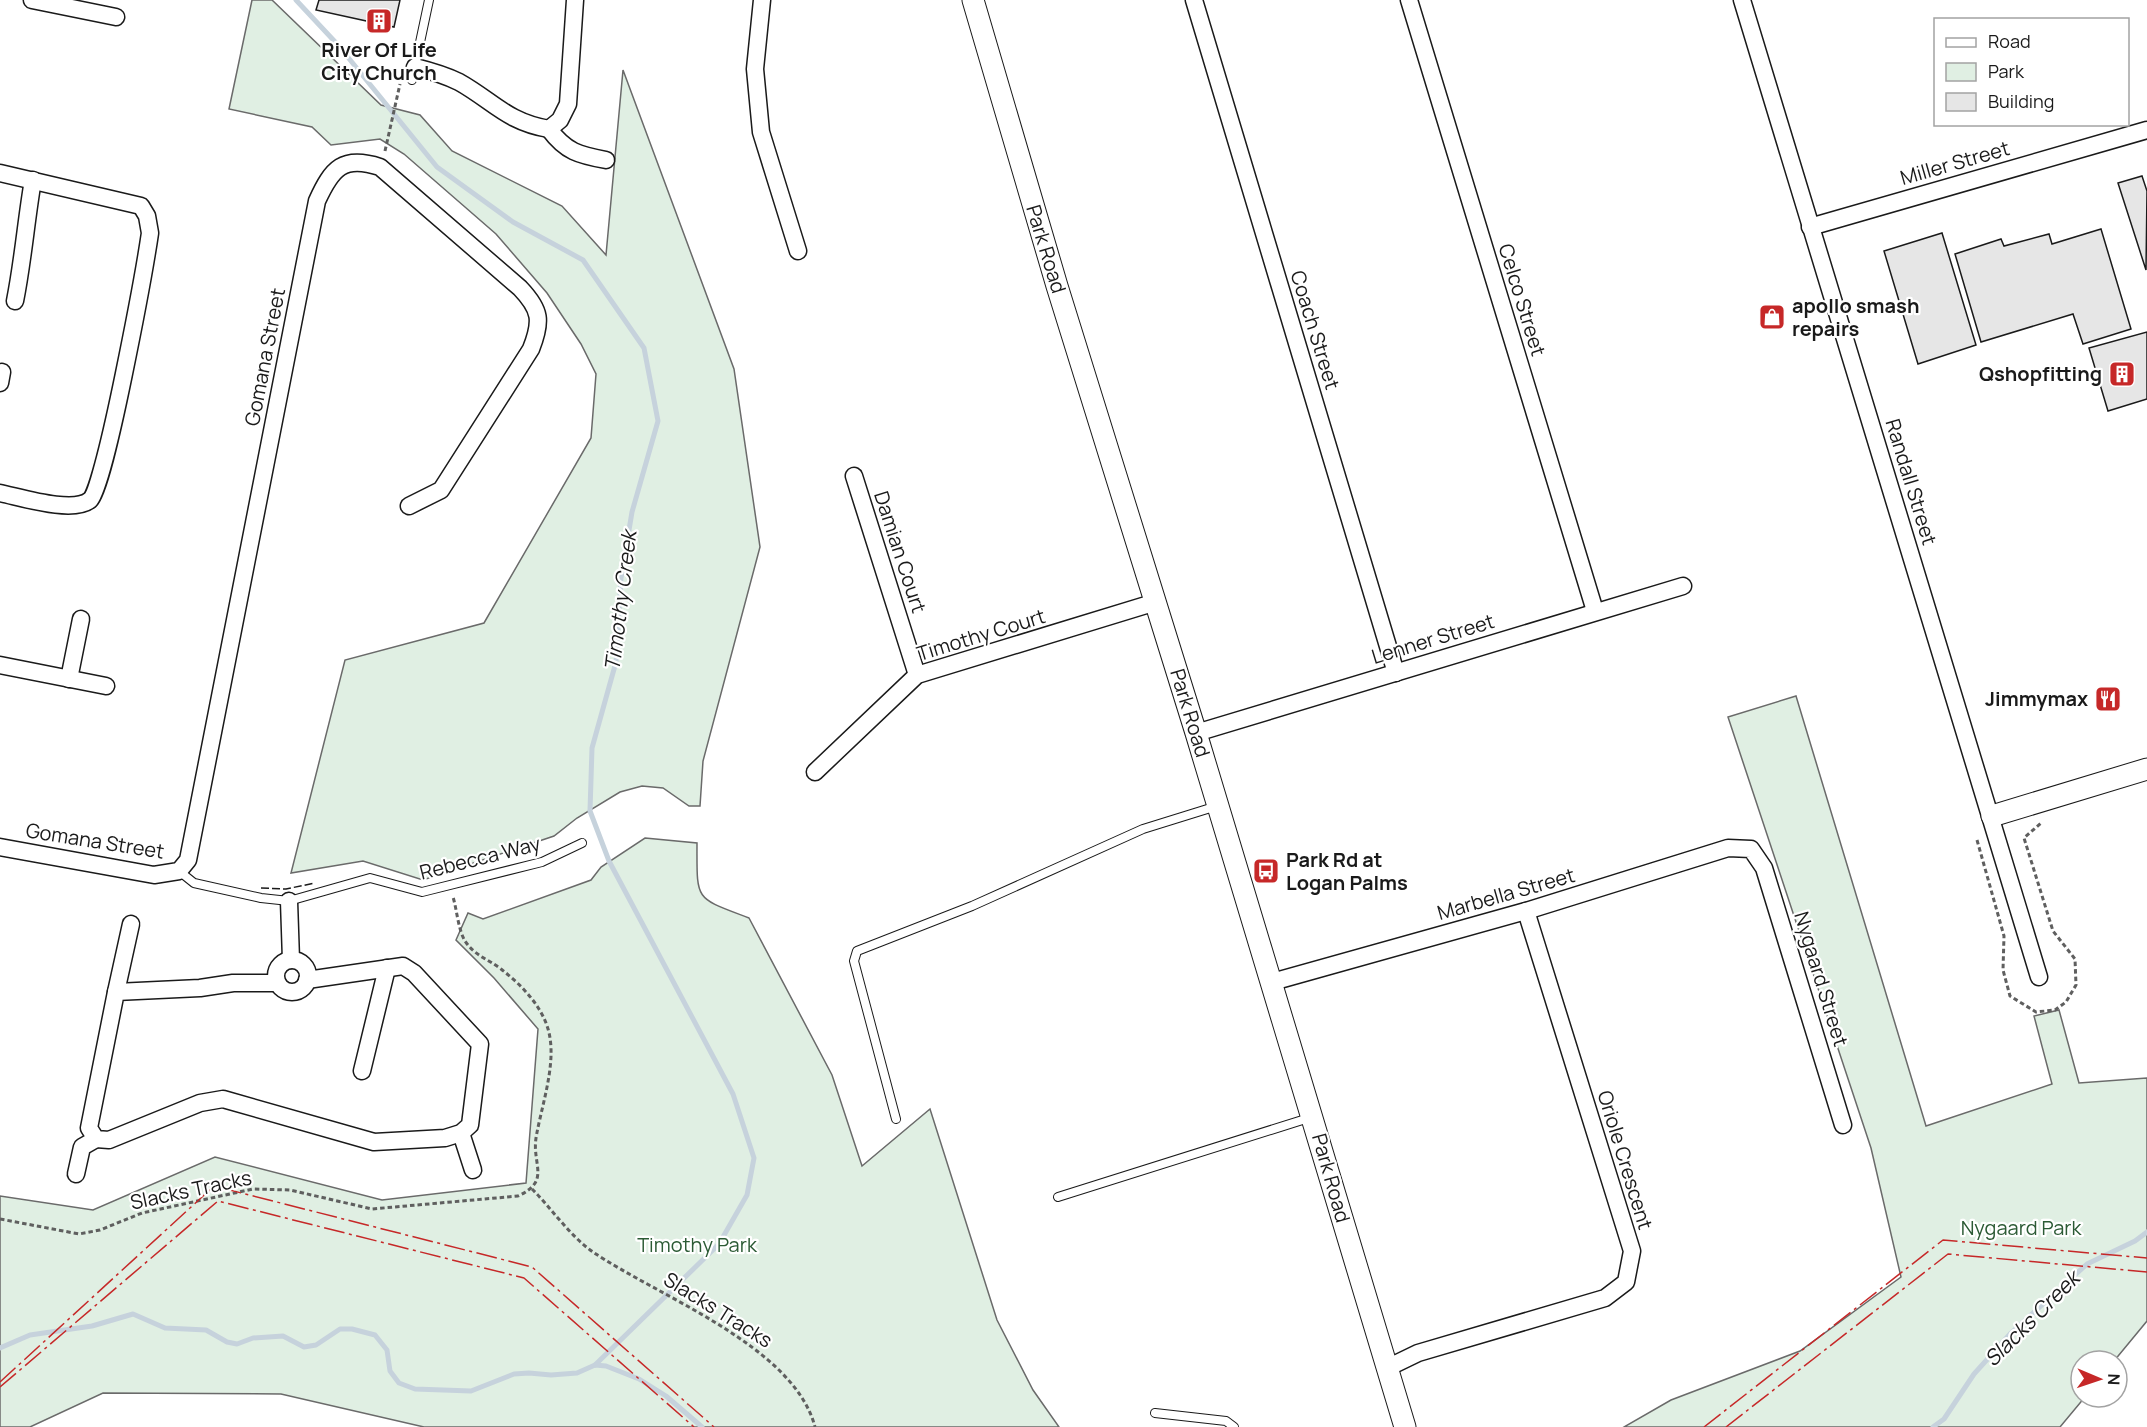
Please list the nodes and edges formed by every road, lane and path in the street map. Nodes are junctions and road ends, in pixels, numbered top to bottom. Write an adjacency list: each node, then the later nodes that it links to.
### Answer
1 (32, 0): 9 (street)
2 (429, 0): 10 (lane)
3 (575, 0): 12 (street)
4 (762, 0): 19 (street)
5 (973, 0): 25 (street, Park Road)
6 (1194, 0): 29 (street, Coach Street)
7 (1409, 0): 26 (street, Celco Street)
8 (1742, 0): 18 (street, Randall Street)
9 (116, 17)
10 (414, 73): 12 (street)
11 (400, 84): 14 (path)
12 (549, 129): 15 (street)
13 (2147, 130): 18 (street, Miller Street)
14 (386, 144)
15 (606, 160)
16 (0, 173): 17 (street)
17 (33, 180): 20 (street); 22 (street)
18 (1810, 227): 37 (street, Randall Street)
19 (798, 251)
20 (15, 301)
21 (854, 476): 30 (street, Damian Court)
22 (0, 494)
23 (409, 506): 41 (street, Gomana Street)
24 (1683, 586): 26 (street, Lenner Street)
25 (1156, 602): 30 (street, Timothy Court); 33 (street, Park Road)
26 (1595, 611): 29 (street, Lenner Street)
27 (81, 619): 31 (street)
28 (0, 665): 31 (street)
29 (1396, 673): 33 (street, Lenner Street)
30 (917, 675): 35 (street, Timothy Court)
31 (69, 679): 32 (street)
32 (106, 686)
33 (1197, 733): 36 (street, Park Road)
34 (2147, 769): 37 (street)
35 (815, 772)
36 (1217, 806): 50 (street, Park Road); 55 (lane)
37 (1992, 816): 48 (street, Randall Street)
38 (582, 843): 42 (lane, Rebecca Way)
39 (0, 847): 41 (street, Gomana Street)
40 (1751, 849): 44 (street, Marbella Street); 56 (street, Nygaard Street)
41 (179, 871): 43 (lane, Rebecca Way)
42 (450, 886): 43 (lane, Rebecca Way); 61 (path)
43 (290, 900): 46 (street)
44 (1526, 911): 50 (street, Marbella Street); 64 (street, Oriole Crescent)
45 (131, 924): 52 (street)
46 (291, 960): 49 (street); 51 (street)
47 (387, 968): 49 (street); 53 (street); 57 (street)
48 (2039, 977)
49 (307, 980): 51 (street)
50 (1272, 982): 54 (street, Park Road)
51 (277, 983): 52 (street)
52 (116, 992): 58 (street)
53 (362, 1071)
54 (1313, 1117): 62 (lane); 64 (street, Park Road)
55 (896, 1119)
56 (1843, 1125)
57 (461, 1133): 58 (street); 59 (street)
58 (96, 1139): 60 (street)
59 (473, 1170)
60 (76, 1174)
61 (532, 1190): 63 (path, Slacks Tracks); 66 (path, Slacks Tracks)
62 (1058, 1197)
63 (0, 1219)
64 (1387, 1368): 68 (street, Park Road)
65 (1155, 1413): 67 (lane)
66 (815, 1427)
67 (1234, 1427)
68 (1405, 1427)

